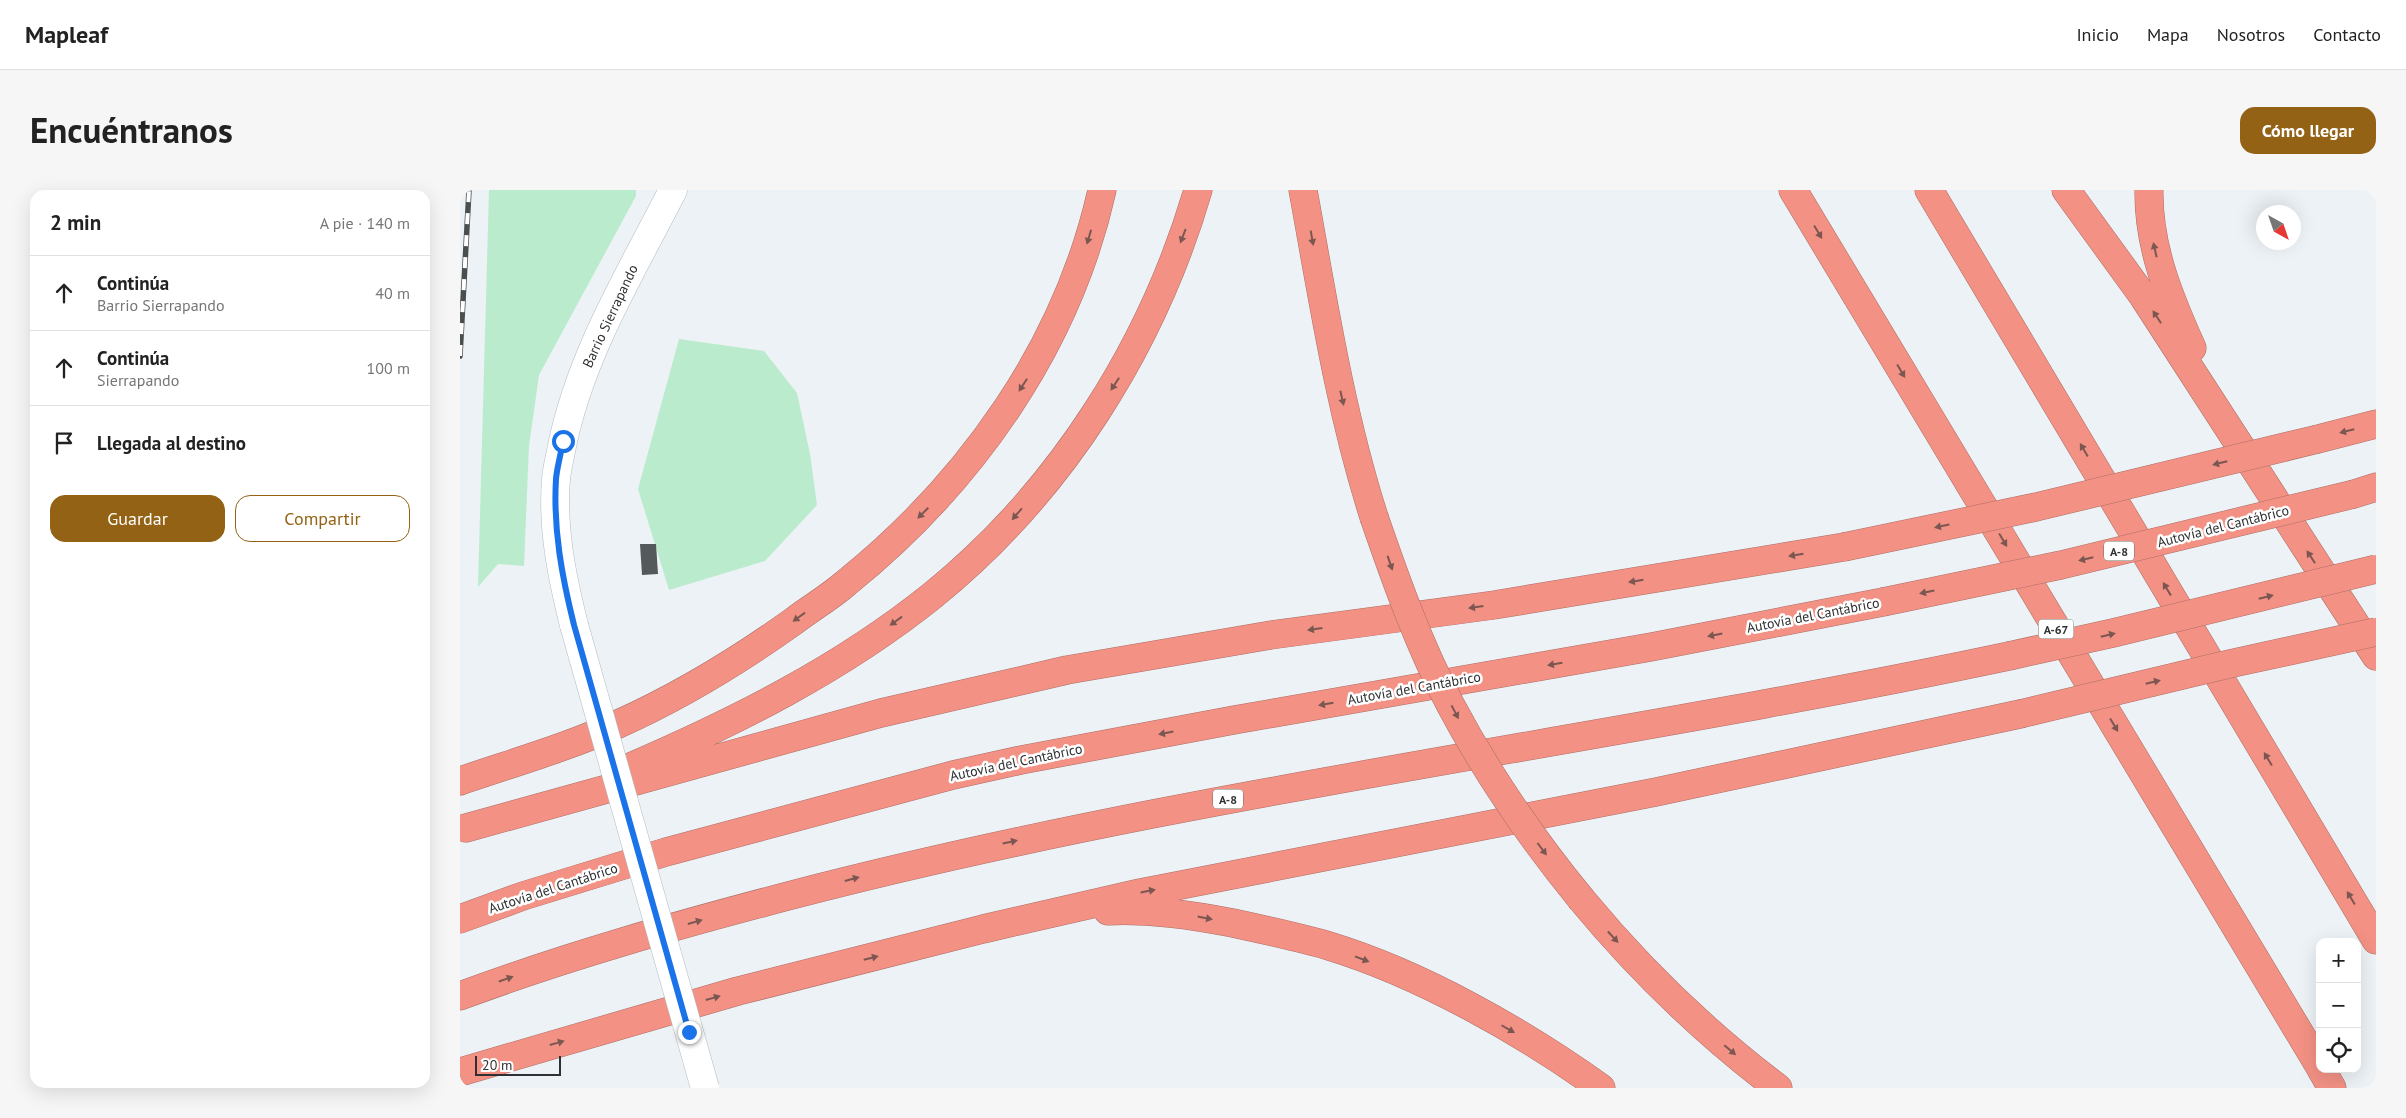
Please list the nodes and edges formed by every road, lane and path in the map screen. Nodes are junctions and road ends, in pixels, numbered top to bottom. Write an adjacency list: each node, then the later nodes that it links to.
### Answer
1 (674, 190): 26 (street, Barrio Sierrapando, bridge)
2 (1102, 190): 17 (highway, one-way to 17)
3 (1198, 190): 18 (highway, one-way to 18)
4 (1303, 190): 28 (highway, one-way to 28, bridge)
5 (1793, 190): 23 (highway, A-67, one-way to 23)
6 (1929, 190): 21 (highway, one-way to 6)
7 (2066, 190): 10 (highway, one-way to 7)
8 (2149, 190): 10 (highway, one-way to 8)
9 (2376, 424): 18 (highway, one-way to 18, bridge)
10 (2226, 425): 15 (highway, one-way to 10)
11 (2365, 490): 19 (highway, Autovía del Cantábrico / A-8, one-way to 19, bridge)
12 (2376, 569): 22 (highway, A-8, one-way to 12, bridge)
13 (2376, 625): 16 (highway, bridge)
14 (2376, 632): 16 (highway, bridge)
15 (2376, 656)
16 (2228, 664): 20 (highway, one-way to 16, bridge)
17 (460, 781)
18 (463, 829)
19 (460, 919)
20 (983, 929): 24 (highway, one-way to 20); 27 (highway, one-way to 27)
21 (2376, 940)
22 (460, 996)
23 (2316, 1061)
24 (460, 1072)
25 (2323, 1073): 29 (highway, A-67)
26 (705, 1088)
27 (1601, 1088)
28 (1778, 1088)
29 (2332, 1088)

